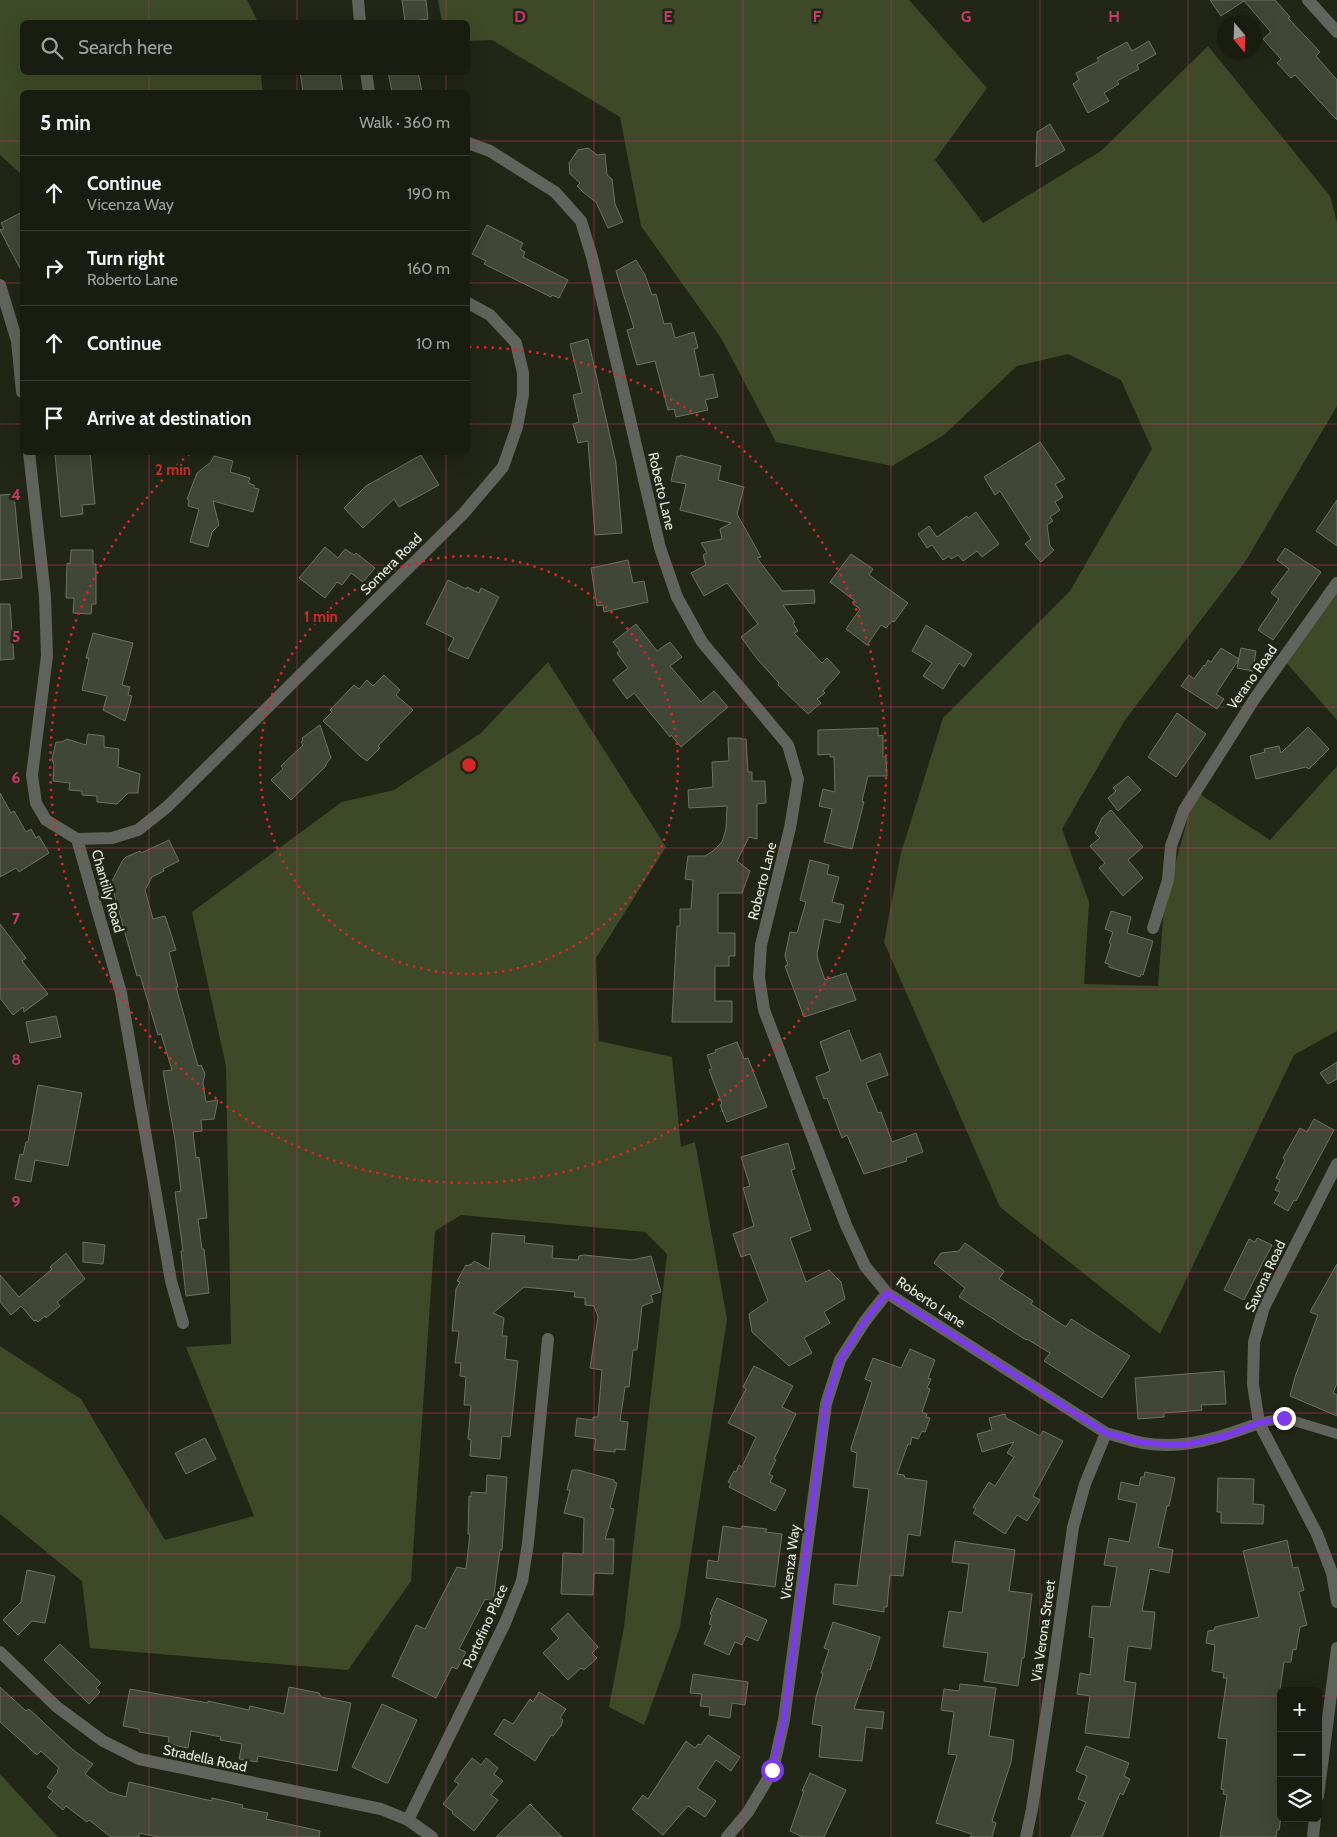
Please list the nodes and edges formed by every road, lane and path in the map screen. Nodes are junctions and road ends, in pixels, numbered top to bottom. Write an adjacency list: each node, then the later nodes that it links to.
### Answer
1 (358, 0): 3 (street)
2 (1308, 0): 4 (street)
3 (360, 20)
4 (1337, 32)
5 (366, 75): 6 (street)
6 (369, 90)
7 (470, 144): 16 (street, Roberto Lane)
8 (0, 285): 10 (street)
9 (470, 304): 13 (street, Somera Road)
10 (20, 372)
11 (29, 455): 13 (street, Chantilly Road)
12 (1337, 583): 14 (street, Verano Road)
13 (77, 839): 17 (street, Chantilly Road)
14 (1153, 928)
15 (1337, 1164): 19 (street, Savona Road)
16 (887, 1293): 20 (street, Roberto Lane); 29 (street, Vicenza Way)
17 (183, 1323)
18 (548, 1339): 26 (street, Portofino Place)
19 (1259, 1423): 20 (street, Roberto Lane); 21 (lane); 22 (street, Savona Road)
20 (1106, 1433): 30 (street, Via Verona Street)
21 (1337, 1434)
22 (1337, 1602)
23 (1337, 1648): 25 (street)
24 (0, 1652): 26 (street, Stradella Road)
25 (1320, 1777)
26 (408, 1820): 28 (street, Stradella Road)
27 (1315, 1822): 31 (street)
28 (432, 1837)
29 (727, 1837)
30 (1026, 1837)
31 (1313, 1837)

